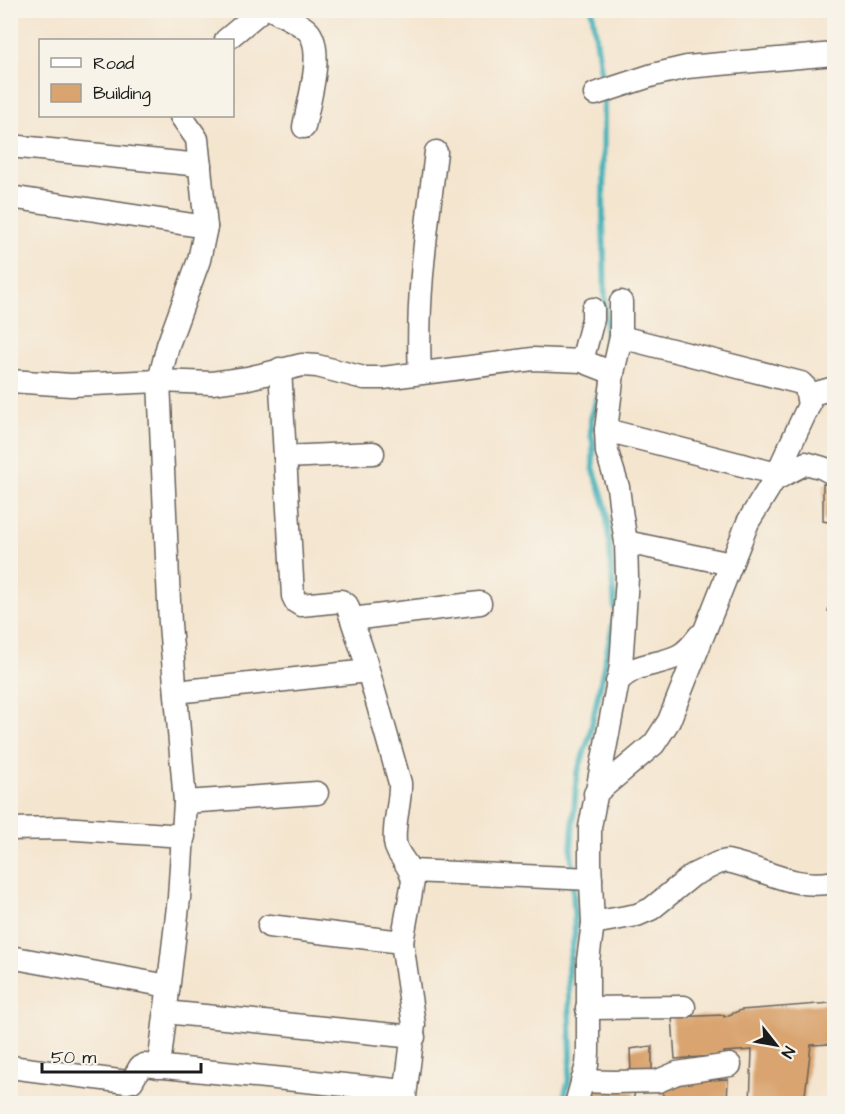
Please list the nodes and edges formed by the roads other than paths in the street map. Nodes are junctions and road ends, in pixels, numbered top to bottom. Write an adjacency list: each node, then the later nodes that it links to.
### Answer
1 (262, 10): 3 (street)
2 (273, 10): 7 (street)
3 (227, 39)
4 (834, 54): 5 (street)
5 (604, 92)
6 (182, 117): 10 (street)
7 (304, 127)
8 (10, 146): 10 (street)
9 (436, 152): 18 (street)
10 (200, 165): 12 (street)
11 (10, 197): 12 (street)
12 (206, 227): 20 (street)
13 (621, 302): 15 (street)
14 (593, 309): 16 (street)
15 (621, 337): 16 (street); 22 (street)
16 (598, 368): 18 (street); 23 (street)
17 (280, 369): 18 (street); 20 (street); 25 (street)
18 (420, 373)
19 (10, 381): 20 (street)
20 (159, 381): 35 (street)
21 (834, 388): 22 (street)
22 (809, 395): 27 (street)
23 (606, 430): 27 (street); 28 (street)
24 (373, 453): 25 (street)
25 (285, 458): 31 (street)
26 (834, 474): 27 (street)
27 (775, 477): 29 (street)
28 (626, 542): 29 (street); 34 (street)
29 (731, 564): 32 (street)
30 (480, 603): 31 (street)
31 (352, 619): 33 (street)
32 (705, 628): 34 (street); 37 (street)
33 (368, 671): 35 (street); 41 (street)
34 (617, 682): 37 (street)
35 (176, 692): 38 (street)
36 (317, 793): 38 (street)
37 (595, 794): 42 (street)
38 (185, 802): 40 (street)
39 (10, 829): 40 (street)
40 (184, 836): 48 (street)
41 (412, 871): 42 (street); 46 (street)
42 (578, 878): 44 (street)
43 (834, 882): 44 (street)
44 (593, 923): 50 (street)
45 (269, 926): 46 (street)
46 (402, 942): 52 (street)
47 (10, 957): 48 (street)
48 (168, 986): 51 (street)
49 (684, 1007): 50 (street)
50 (587, 1008): 56 (street)
51 (165, 1012): 52 (street); 55 (street)
52 (414, 1036): 57 (street)
53 (730, 1065): 56 (street)
54 (10, 1067): 55 (street)
55 (159, 1067): 57 (street)
56 (582, 1080): 58 (street)
57 (404, 1097)
58 (576, 1104)

